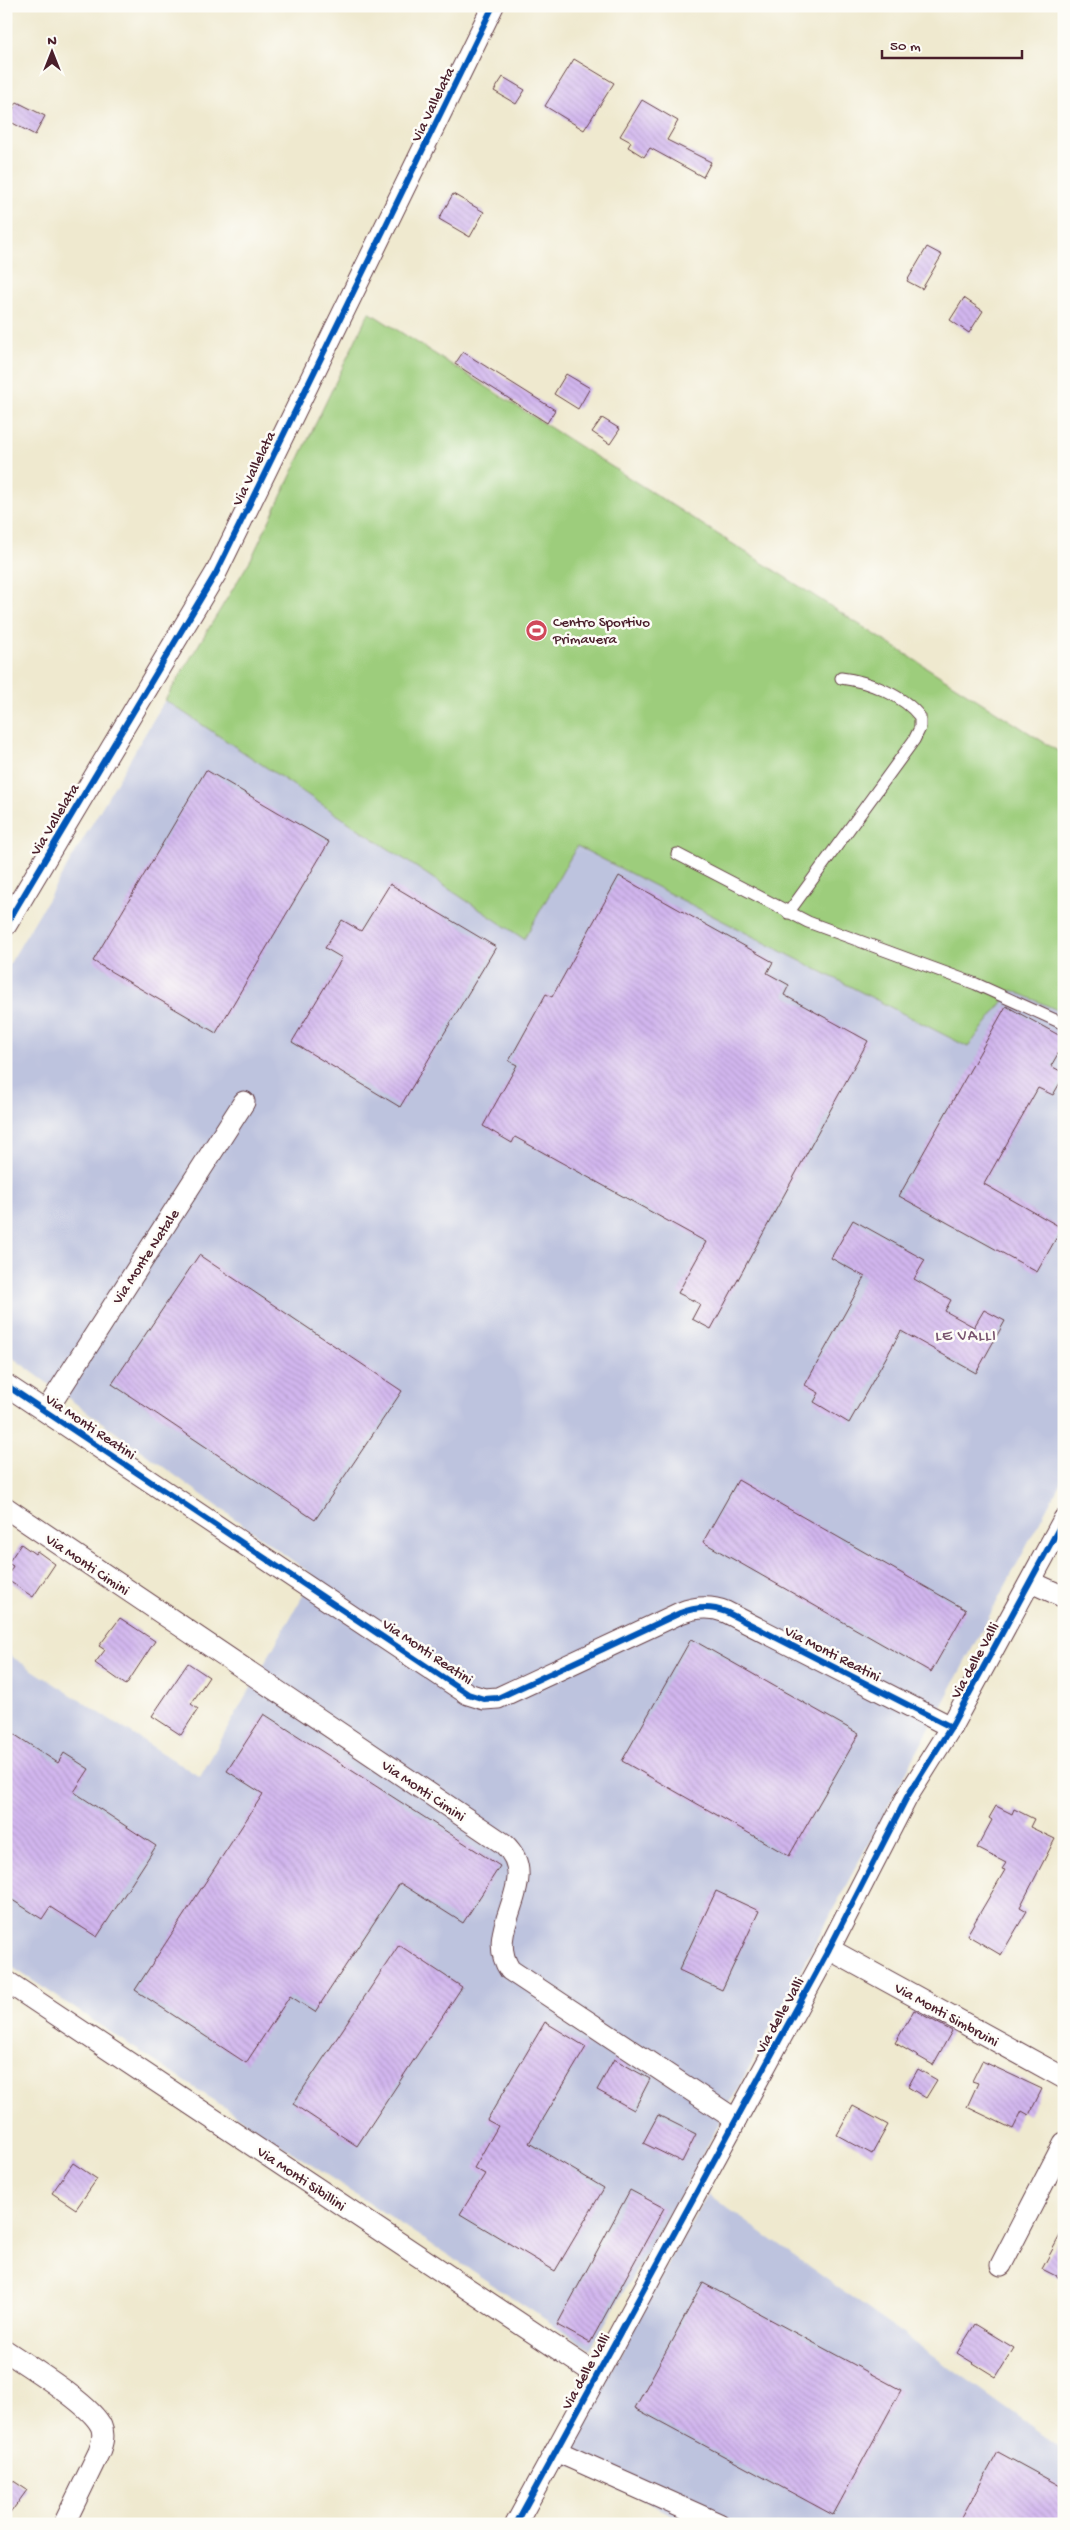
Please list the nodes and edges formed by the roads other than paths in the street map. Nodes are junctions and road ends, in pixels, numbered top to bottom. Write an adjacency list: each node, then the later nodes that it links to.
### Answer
1 (493, 6): 4 (street, Via Vallelata)
2 (841, 678): 5 (lane)
3 (677, 854): 5 (lane)
4 (12, 901): 6 (street, Via Vallelata)
5 (788, 913): 7 (lane)
6 (6, 925)
7 (1064, 1024)
8 (244, 1102): 10 (street, Via Monte Natale)
9 (6, 1385): 10 (street, Via Monti Reatini)
10 (46, 1411): 15 (street, Via Monti Reatini)
11 (6, 1508): 19 (street, Via Monti Cimini)
12 (1064, 1519): 13 (street, Via delle Valli)
13 (1031, 1582): 14 (street); 15 (street, Via delle Valli)
14 (1064, 1596)
15 (951, 1727): 16 (street, Via delle Valli)
16 (829, 1949): 18 (street, Via Monti Simbruini); 19 (street, Via delle Valli)
17 (6, 1981): 23 (street, Via Monti Sibillini)
18 (1064, 2078)
19 (736, 2120): 23 (street, Via delle Valli)
20 (1064, 2143): 21 (street)
21 (1001, 2265)
22 (6, 2351): 25 (street)
23 (597, 2376): 24 (street, Via delle Valli)
24 (556, 2450): 26 (street, Via delle Valli); 27 (street)
25 (64, 2524)
26 (516, 2524)
27 (719, 2524)

